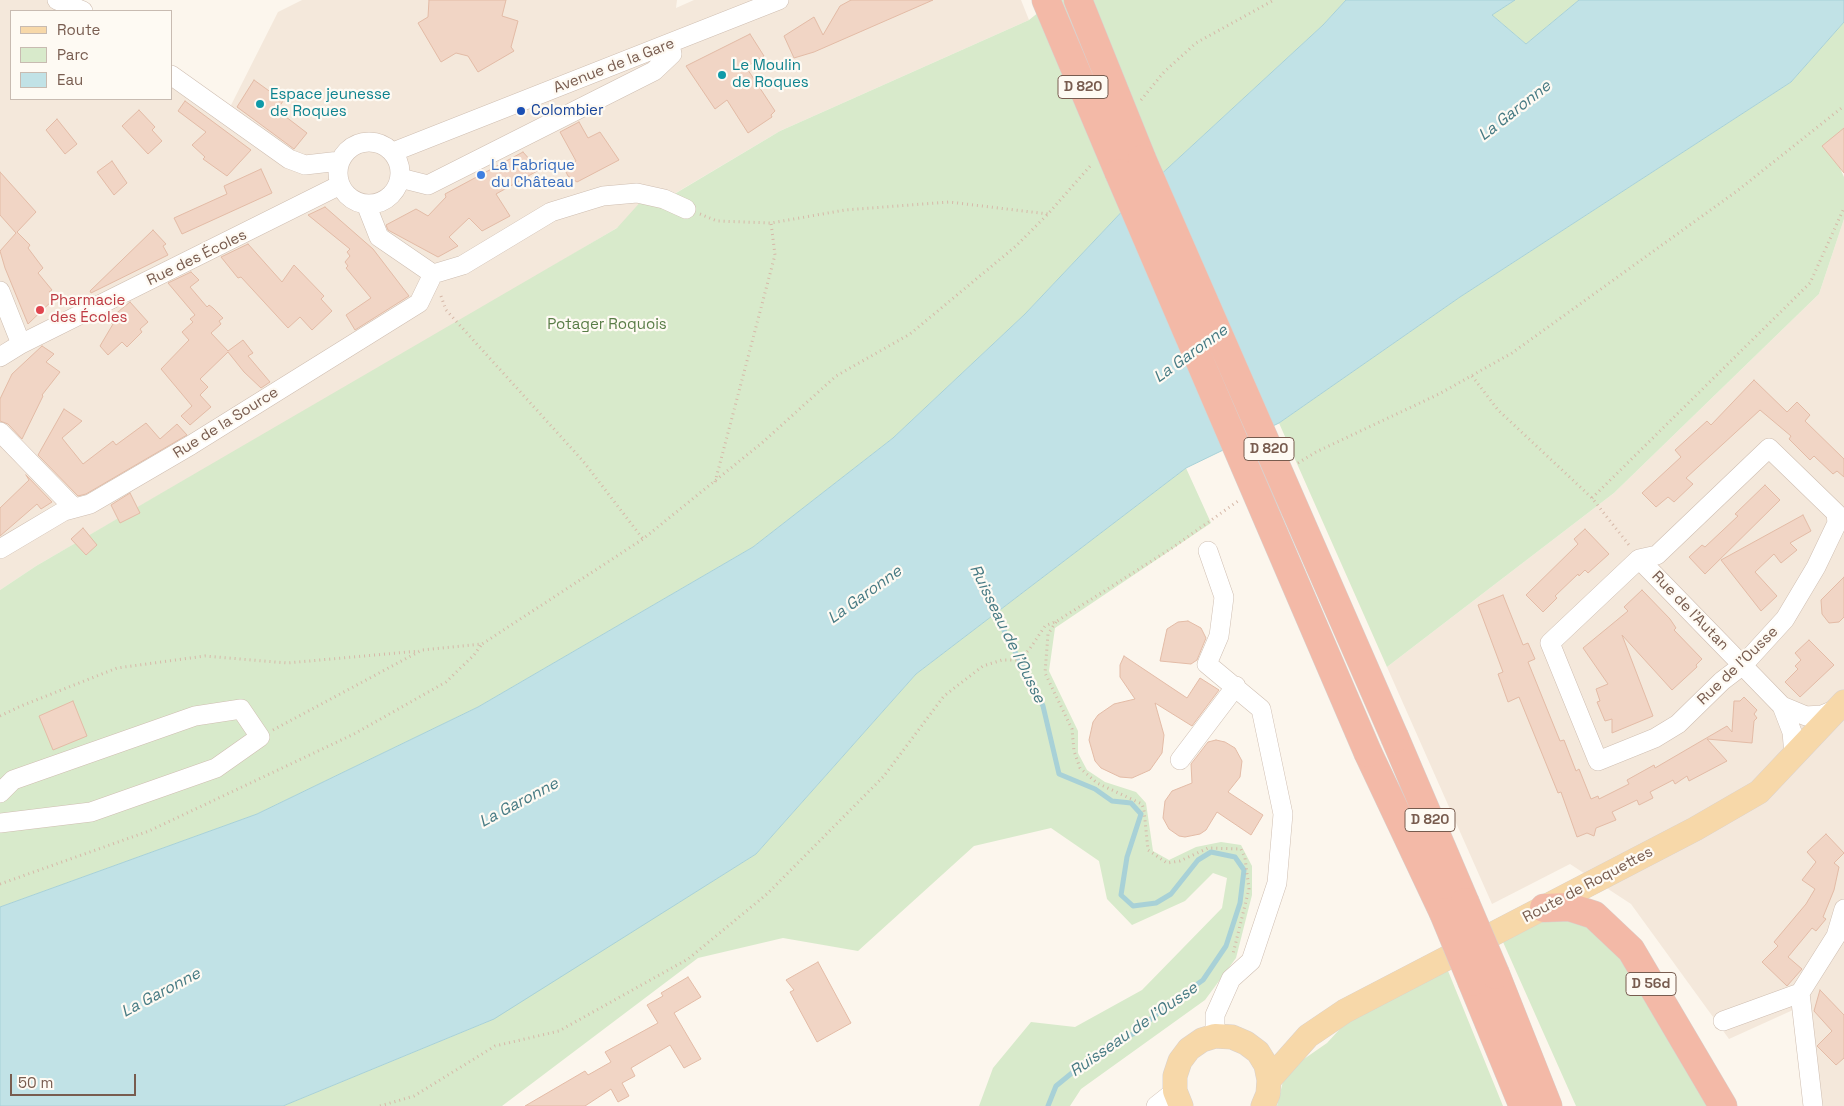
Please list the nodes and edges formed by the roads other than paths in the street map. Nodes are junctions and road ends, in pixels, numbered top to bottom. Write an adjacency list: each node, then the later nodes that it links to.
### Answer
1 (57, 0): 5 (street)
2 (779, 0): 6 (street, Avenue de la Gare)
3 (1046, 0): 31 (highway, D 820, bridge)
4 (1078, 0): 31 (highway, D 820, bridge)
5 (82, 6)
6 (670, 44): 8 (street, Avenue de la Gare); 10 (street)
7 (172, 76): 9 (street)
8 (393, 152): 9 (street); 10 (street)
9 (340, 161): 11 (street)
10 (400, 178): 12 (street)
11 (340, 186): 12 (street); 16 (street, Rue des Écoles)
12 (366, 204): 14 (street)
13 (686, 209): 14 (street)
14 (433, 274): 19 (street, Rue de la Source)
15 (0, 292): 16 (street)
16 (21, 344): 17 (street, Rue des Écoles)
17 (0, 357)
18 (0, 432): 19 (street)
19 (74, 508): 20 (street, Rue de la Source)
20 (0, 549)
21 (1208, 551): 24 (street)
22 (1639, 559): 23 (street, Rue de l'Autan); 23 (street, Rue de l'Ousse); 23 (street, Rue de l'Ousse)
23 (1743, 665): 26 (street, Rue de l'Autan)
24 (1236, 686): 28 (street); 37 (street)
25 (1841, 705): 26 (street, Rue de l'Autan); 27 (main road, Route de Roquettes)
26 (1782, 706): 27 (street, Rue de l'Autan)
27 (1794, 755): 32 (main road, Route de Roquettes)
28 (1180, 760)
29 (0, 793): 30 (street)
30 (0, 823)
31 (1454, 907): 34 (highway, D 820, bridge)
32 (1544, 908): 38 (main road, Route de Roquettes); 46 (highway, D 56d)
33 (1844, 909): 35 (street)
34 (1484, 978): 44 (highway, D 820); 45 (highway, D 820)
35 (1800, 993): 36 (street); 47 (street)
36 (1723, 1021)
37 (1215, 1036): 39 (main road); 41 (main road)
38 (1308, 1036): 39 (main road, Route de Roquettes); 40 (main road, Route de Roquettes)
39 (1258, 1052): 40 (main road)
40 (1269, 1080): 43 (main road)
41 (1178, 1099): 42 (street)
42 (1156, 1106)
43 (1263, 1106)
44 (1523, 1106)
45 (1548, 1106)
46 (1723, 1106)
47 (1814, 1106)

